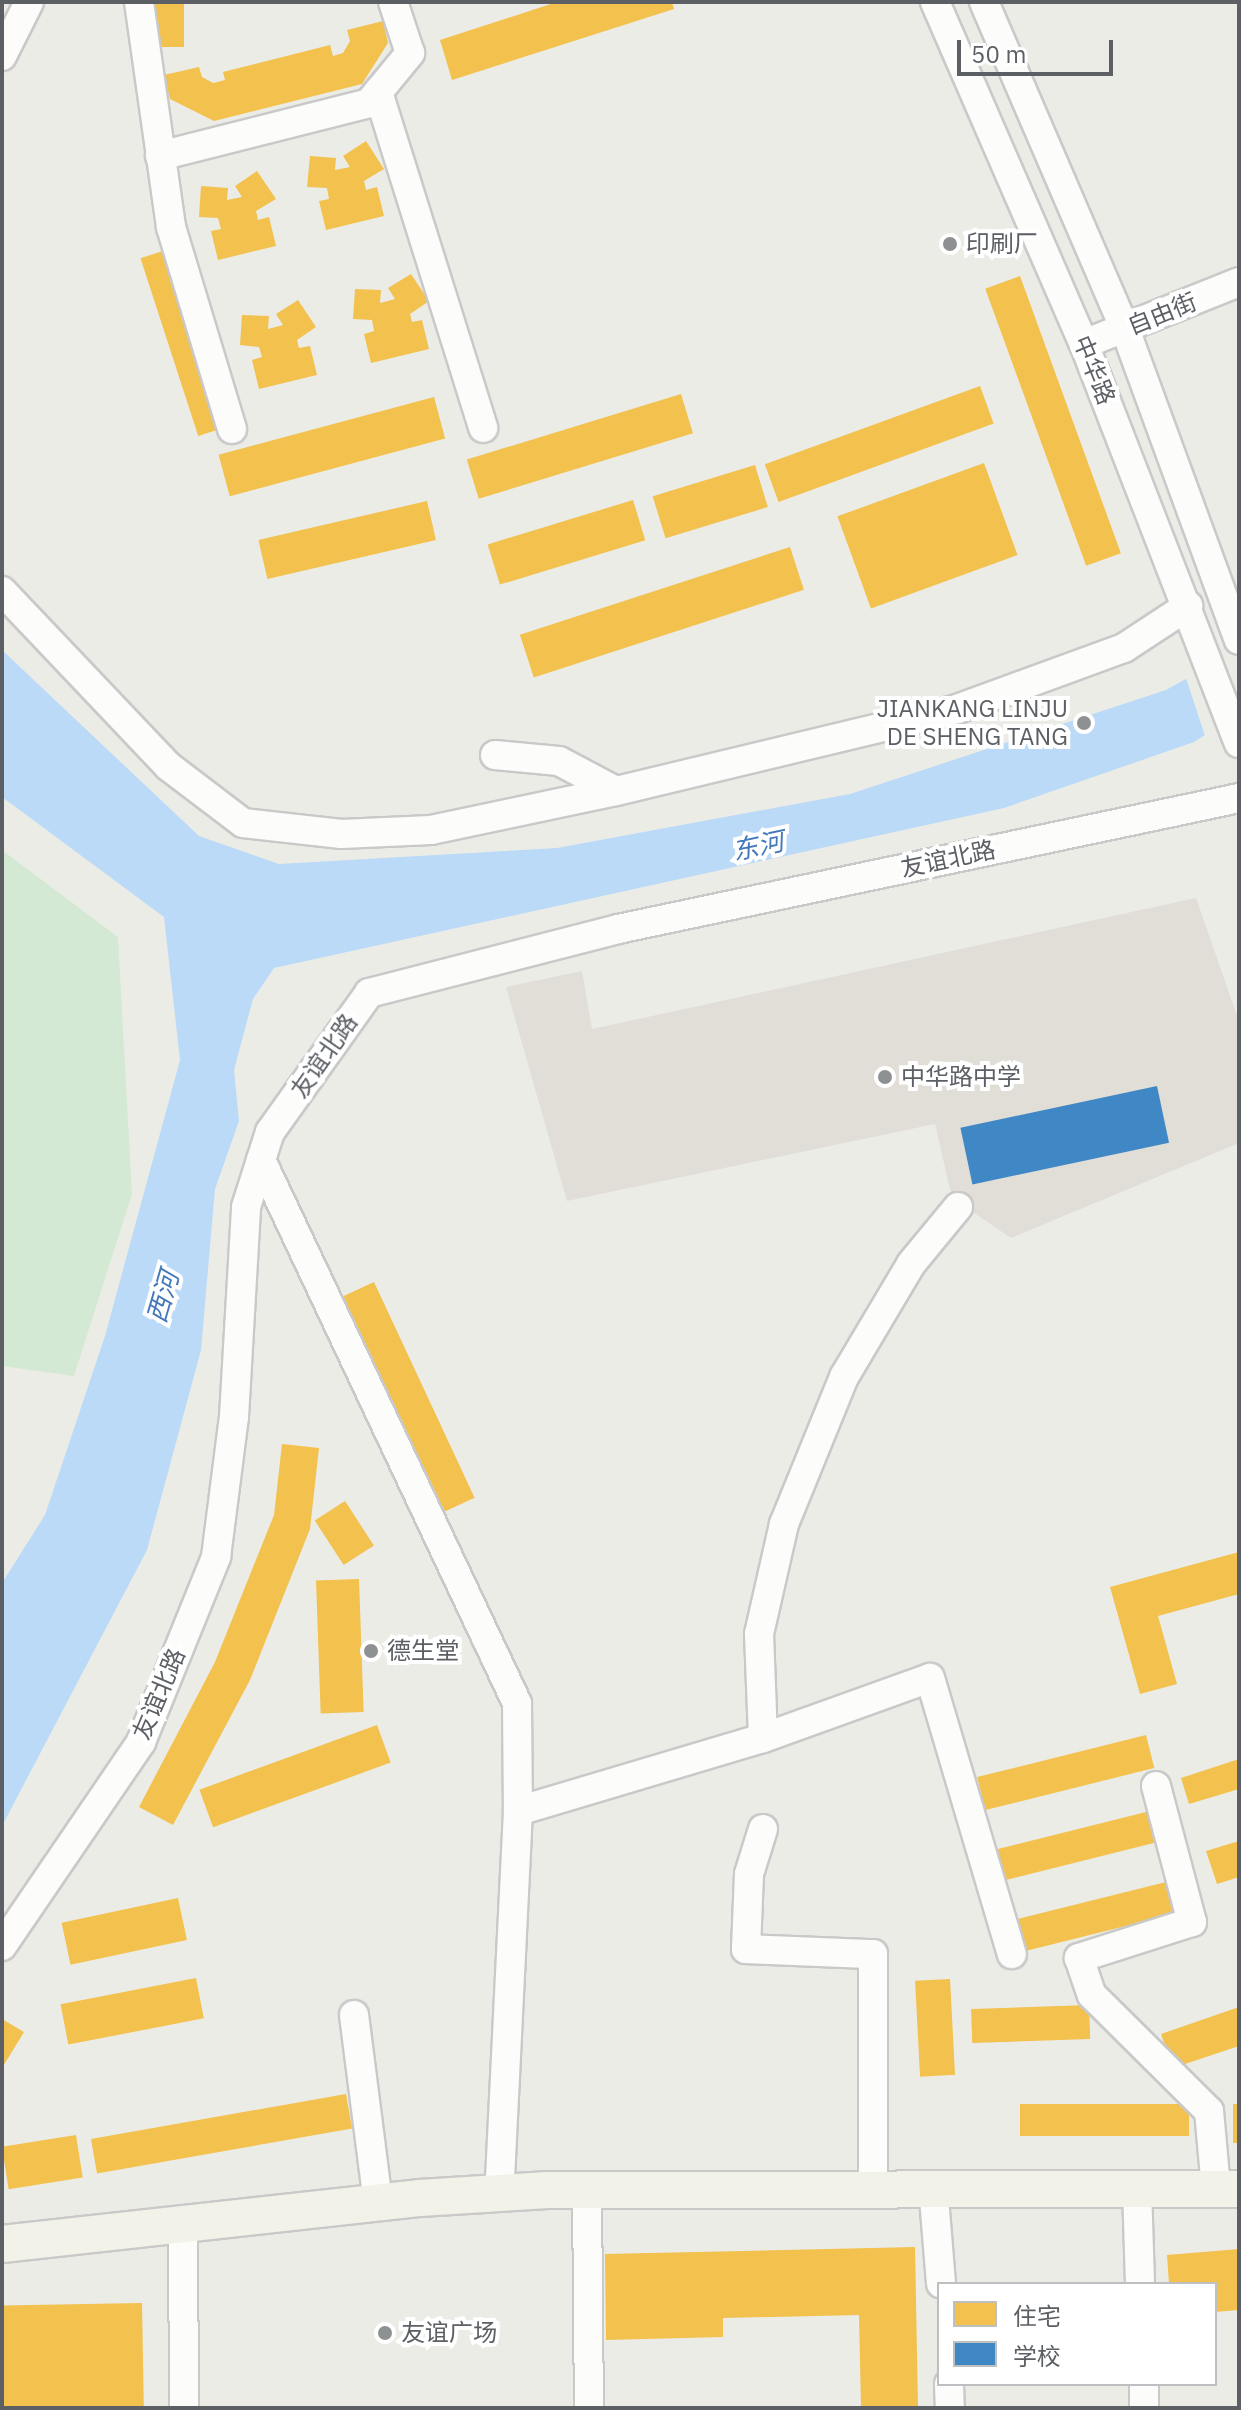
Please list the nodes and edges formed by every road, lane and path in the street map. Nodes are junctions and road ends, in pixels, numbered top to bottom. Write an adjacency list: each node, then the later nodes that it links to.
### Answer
1 (29, 2): 6 (street)
2 (139, 2): 8 (street)
3 (393, 2): 7 (street)
4 (935, 2): 11 (street, 中华路)
5 (984, 2): 10 (street, 中华路)
6 (2, 56)
7 (378, 92): 8 (street); 12 (street)
8 (160, 156): 13 (street)
9 (1239, 282): 10 (street, 自由街)
10 (1125, 329): 11 (street, 自由街); 16 (street, 中华路)
11 (1084, 344): 15 (street, 中华路)
12 (483, 428)
13 (232, 429)
14 (2, 591): 19 (street)
15 (1191, 612): 17 (street, 中华路); 19 (street)
16 (1239, 640)
17 (1235, 735)
18 (495, 755): 19 (street)
19 (616, 791)
20 (1239, 798): 21 (street, 友谊北路)
21 (261, 1160): 25 (street); 27 (street, 友谊北路)
22 (958, 1207): 23 (street)
23 (763, 1738): 25 (street); 28 (street)
24 (1156, 1786): 33 (street)
25 (518, 1811): 35 (street)
26 (763, 1829): 30 (street)
27 (2, 1946)
28 (1012, 1954)
29 (354, 2015): 36 (street)
30 (873, 2186): 31 (main road); 34 (main road)
31 (933, 2186): 32 (main road); 39 (street)
32 (1137, 2188): 33 (main road); 40 (street)
33 (1228, 2188)
34 (587, 2190): 35 (main road); 44 (street)
35 (499, 2193): 36 (main road)
36 (378, 2203): 37 (main road)
37 (183, 2224): 38 (main road); 43 (street)
38 (2, 2244)
39 (941, 2282)
40 (1140, 2282)
41 (949, 2386): 45 (street)
42 (1144, 2386): 46 (street)
43 (184, 2408)
44 (589, 2408)
45 (950, 2408)
46 (1144, 2408)

